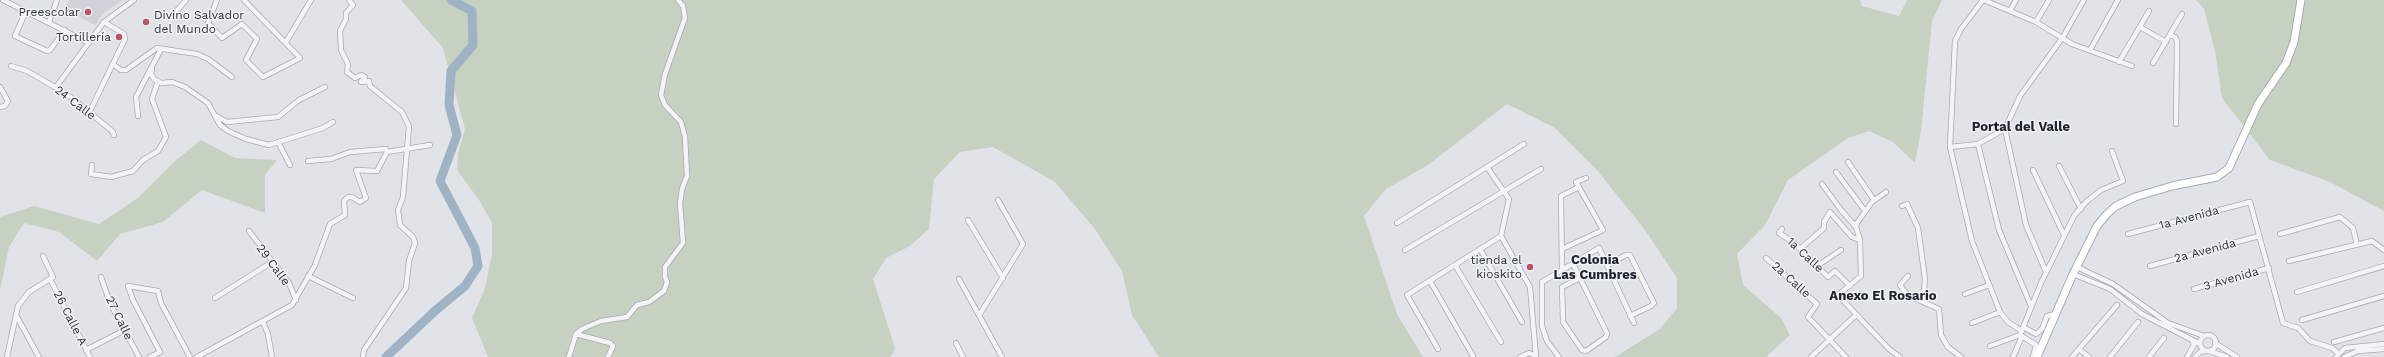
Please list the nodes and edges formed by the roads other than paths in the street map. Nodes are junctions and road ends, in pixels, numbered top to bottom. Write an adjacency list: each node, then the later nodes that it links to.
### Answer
1 (3, 0): 18 (street)
2 (57, 0): 21 (street)
3 (134, 0): 22 (street)
4 (186, 0): 20 (street)
5 (217, 0): 28 (street)
6 (244, 0): 28 (street)
7 (312, 0): 28 (street)
8 (349, 0): 56 (street)
9 (678, 0): 146 (street)
10 (1984, 0): 16 (street); 57 (street)
11 (2016, 0): 16 (street)
12 (2049, 0): 23 (street)
13 (2084, 0): 27 (street)
14 (2118, 0): 32 (street)
15 (2301, 0): 109 (main road)
16 (2010, 11): 23 (street)
17 (2149, 11): 24 (street)
18 (25, 13): 21 (street); 25 (street)
19 (2182, 14): 26 (street)
20 (173, 15)
21 (49, 22): 25 (street)
22 (104, 22): 30 (street); 35 (street)
23 (2036, 22): 27 (street)
24 (2140, 26): 29 (street); 33 (street)
25 (65, 30): 30 (street)
26 (2170, 35): 29 (street); 49 (street)
27 (2063, 37): 32 (street); 50 (street)
28 (286, 42)
29 (2166, 42): 34 (street)
30 (89, 43): 42 (street)
31 (161, 49): 35 (street); 38 (street); 39 (street)
32 (2090, 50): 33 (street)
33 (2119, 62): 37 (street)
34 (2153, 63)
35 (114, 65): 45 (street)
36 (10, 66): 42 (street, 24 Calle)
37 (2132, 66)
38 (152, 68): 40 (street); 47 (street)
39 (232, 77)
40 (158, 81): 46 (street); 62 (street)
41 (0, 87): 44 (street)
42 (56, 87): 45 (street, 24 Calle)
43 (325, 87): 46 (street)
44 (0, 107)
45 (89, 113): 51 (street, 24 Calle)
46 (215, 115): 52 (street)
47 (138, 116)
48 (333, 122): 52 (street)
49 (2176, 124)
50 (2005, 129): 54 (street); 110 (street)
51 (114, 135)
52 (278, 142): 63 (street)
53 (1524, 144): 65 (street)
54 (1978, 144): 57 (street); 130 (street)
55 (430, 145): 56 (street)
56 (408, 147): 59 (street); 174 (street)
57 (1950, 147): 119 (street)
58 (2112, 151): 77 (street)
59 (387, 152): 60 (street); 111 (street)
60 (308, 161)
61 (1848, 162): 75 (street)
62 (92, 165)
63 (290, 165)
64 (2060, 166): 77 (street)
65 (1487, 167): 72 (street); 80 (street)
66 (1541, 169): 72 (street)
67 (2033, 170): 86 (street)
68 (1836, 172): 78 (street)
69 (1586, 178): 71 (street)
70 (1822, 184): 81 (street)
71 (1579, 187): 92 (street); 92 (street)
72 (1503, 191): 87 (street); 94 (street)
73 (1886, 192): 75 (street)
74 (998, 200): 115 (street)
75 (1874, 200): 78 (street)
76 (1902, 206): 128 (street)
77 (2081, 209): 86 (street)
78 (1865, 211): 81 (street)
79 (968, 220): 115 (street)
80 (1397, 223)
81 (1856, 227): 89 (street)
82 (1782, 229): 93 (street, 1a Calle)
83 (249, 231): 100 (street, 29 Calle)
84 (2128, 234): 88 (street, 1a Avenida)
85 (2280, 234): 90 (street)
86 (2064, 235): 110 (street)
87 (1500, 236): 91 (street); 165 (street)
88 (2259, 236): 105 (street, 2a Avenida); 107 (street)
89 (1860, 240): 93 (street); 120 (street)
90 (2357, 245): 96 (street); 99 (street)
91 (1480, 249): 103 (street); 139 (street)
92 (1562, 249): 108 (street)
93 (1800, 249): 104 (street, 1a Calle)
94 (1405, 250)
95 (1841, 250): 104 (street)
96 (2384, 250)
97 (43, 256): 114 (street, 26 Calle A)
98 (1766, 258): 149 (street, 2a Calle)
99 (2289, 261)
100 (272, 262): 125 (street); 127 (street, 29 Calle)
101 (1573, 264): 102 (street); 108 (street); 116 (street)
102 (1607, 264): 136 (street); 136 (street)
103 (1454, 265): 118 (street); 151 (street)
104 (1817, 266): 120 (street, 1a Calle)
105 (2150, 266)
106 (2384, 266): 122 (street)
107 (2269, 268): 121 (street, 3 Avenida); 163 (street)
108 (1562, 270): 180 (street)
109 (2075, 270): 133 (main road); 147 (street); 150 (street)
110 (2046, 272): 130 (street)
111 (308, 276): 126 (street, 29 Calle); 127 (street)
112 (1908, 276): 128 (street)
113 (100, 277): 144 (street, 27 Calle)
114 (51, 278): 134 (street); 161 (street, 26 Calle A)
115 (1003, 278): 132 (street)
116 (1580, 278): 116 (street)
117 (959, 279): 132 (street)
118 (1430, 280): 158 (street); 164 (street)
119 (1989, 285): 123 (street); 131 (street)
120 (1850, 286): 135 (street)
121 (2194, 289)
122 (2297, 292)
123 (1965, 294)
124 (2384, 296): 137 (street)
125 (215, 298)
126 (353, 298)
127 (296, 300): 138 (street)
128 (1923, 302): 184 (street)
129 (2116, 305): 159 (street)
130 (2031, 306): 145 (street)
131 (2000, 312): 142 (street); 145 (street)
132 (980, 314): 178 (street)
133 (2055, 314): 145 (street); 187 (main road)
134 (16, 315): 166 (street); 167 (street)
135 (1856, 315): 149 (street); 183 (street)
136 (1630, 316): 141 (street)
137 (2302, 320)
138 (263, 322): 172 (street); 173 (street)
139 (1522, 322)
140 (2138, 322): 190 (street)
141 (1634, 323)
142 (1972, 323)
143 (2384, 328): 152 (street)
144 (124, 330): 161 (street); 169 (street, 27 Calle)
145 (2022, 332): 157 (street); 185 (street); 186 (street)
146 (576, 334): 175 (street); 176 (street)
147 (2204, 336): 153 (street); 155 (street)
148 (2164, 338): 191 (street)
149 (1829, 340): 181 (street); 182 (street, 2a Calle)
150 (2192, 340): 155 (street); 192 (street)
151 (1501, 342)
152 (2334, 342)
153 (2215, 343): 162 (street); 195 (street)
154 (956, 344): 177 (street)
155 (2200, 344): 162 (street)
156 (2384, 344): 163 (street)
157 (1990, 346)
158 (1438, 349)
159 (2079, 349): 188 (street); 189 (street)
160 (2384, 349): 196 (street)
161 (86, 350): 168 (street, 26 Calle A)
162 (2208, 351): 193 (street); 194 (street)
163 (2337, 355)
164 (1474, 356)
165 (1535, 356): 179 (street)
166 (6, 357)
167 (39, 357)
168 (90, 357)
169 (139, 357)
170 (150, 357): 171 (street)
171 (190, 357)
172 (197, 357)
173 (272, 357)
174 (363, 357)
175 (569, 357)
176 (608, 357)
177 (963, 357)
178 (1002, 357)
179 (1520, 357)
180 (1559, 357)
181 (1811, 357)
182 (1846, 357)
183 (1900, 357)
184 (1961, 357)
185 (2013, 357)
186 (2034, 357)
187 (2037, 357)
188 (2072, 357)
189 (2089, 357)
190 (2110, 357)
191 (2150, 357)
192 (2187, 357)
193 (2195, 357)
194 (2227, 357)
195 (2237, 357)
196 (2344, 357)

